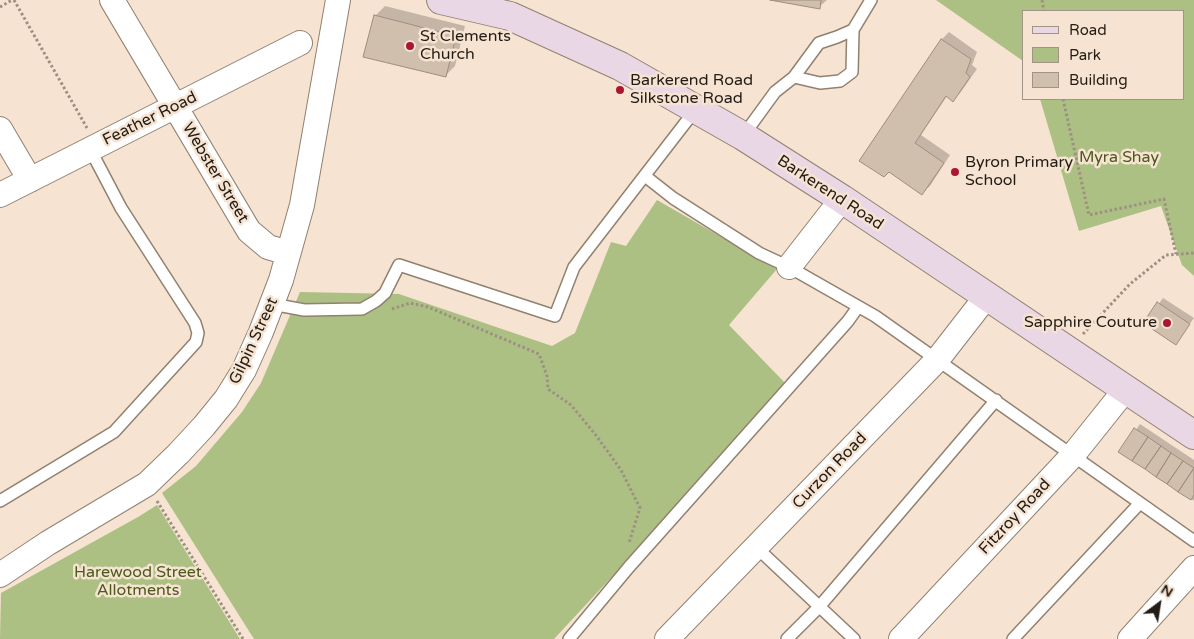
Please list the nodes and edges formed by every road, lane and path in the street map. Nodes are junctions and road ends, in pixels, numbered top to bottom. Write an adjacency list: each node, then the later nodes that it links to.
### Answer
1 (13, 0): 6 (path); 15 (path)
2 (112, 0): 11 (street, Webster Street)
3 (338, 0): 21 (street, Gilpin Street)
4 (441, 0): 12 (main road, Barkerend Road)
5 (871, 0): 7 (lane)
6 (0, 7)
7 (853, 30): 9 (lane); 9 (lane)
8 (300, 43): 11 (street, Feather Road)
9 (794, 77): 14 (lane)
10 (1063, 100): 22 (path)
11 (176, 107): 15 (street, Feather Road); 21 (street, Webster Street)
12 (696, 109): 14 (main road, Barkerend Road); 16 (lane)
13 (0, 129): 17 (street)
14 (743, 136): 19 (main road, Barkerend Road)
15 (90, 149): 17 (street, Feather Road); 35 (lane)
16 (644, 176): 23 (lane); 27 (lane)
17 (30, 180): 18 (street, Feather Road)
18 (0, 196)
19 (842, 199): 23 (street); 24 (main road, Barkerend Road)
20 (1194, 252): 22 (path)
21 (288, 253): 25 (street, Gilpin Street)
22 (1176, 254): 28 (path)
23 (789, 267): 26 (lane)
24 (986, 297): 28 (main road, Barkerend Road); 29 (street, Curzon Road)
25 (272, 304): 27 (lane); 34 (street, Gilpin Street)
26 (858, 307): 29 (lane); 39 (lane)
27 (362, 309): 39 (path)
28 (1069, 352): 30 (main road, Barkerend Road)
29 (937, 360): 31 (lane); 38 (street, Curzon Road)
30 (1125, 390): 32 (main road, Barkerend Road); 33 (street, Fitzroy Road)
31 (996, 400): 33 (lane); 42 (lane)
32 (1194, 435)
33 (1073, 455): 36 (lane); 48 (street, Fitzroy Road)
34 (146, 484): 41 (street, Gilpin Street); 43 (path)
35 (0, 501)
36 (1140, 503): 37 (lane); 49 (lane)
37 (1194, 541)
38 (756, 547): 42 (lane); 45 (street, Curzon Road)
39 (629, 567): 44 (lane)
40 (1194, 568): 50 (street)
41 (0, 575)
42 (818, 607): 46 (lane); 47 (lane)
43 (243, 639)
44 (569, 639)
45 (667, 639)
46 (787, 639)
47 (854, 639)
48 (901, 639)
49 (1013, 639)
50 (1130, 639)

